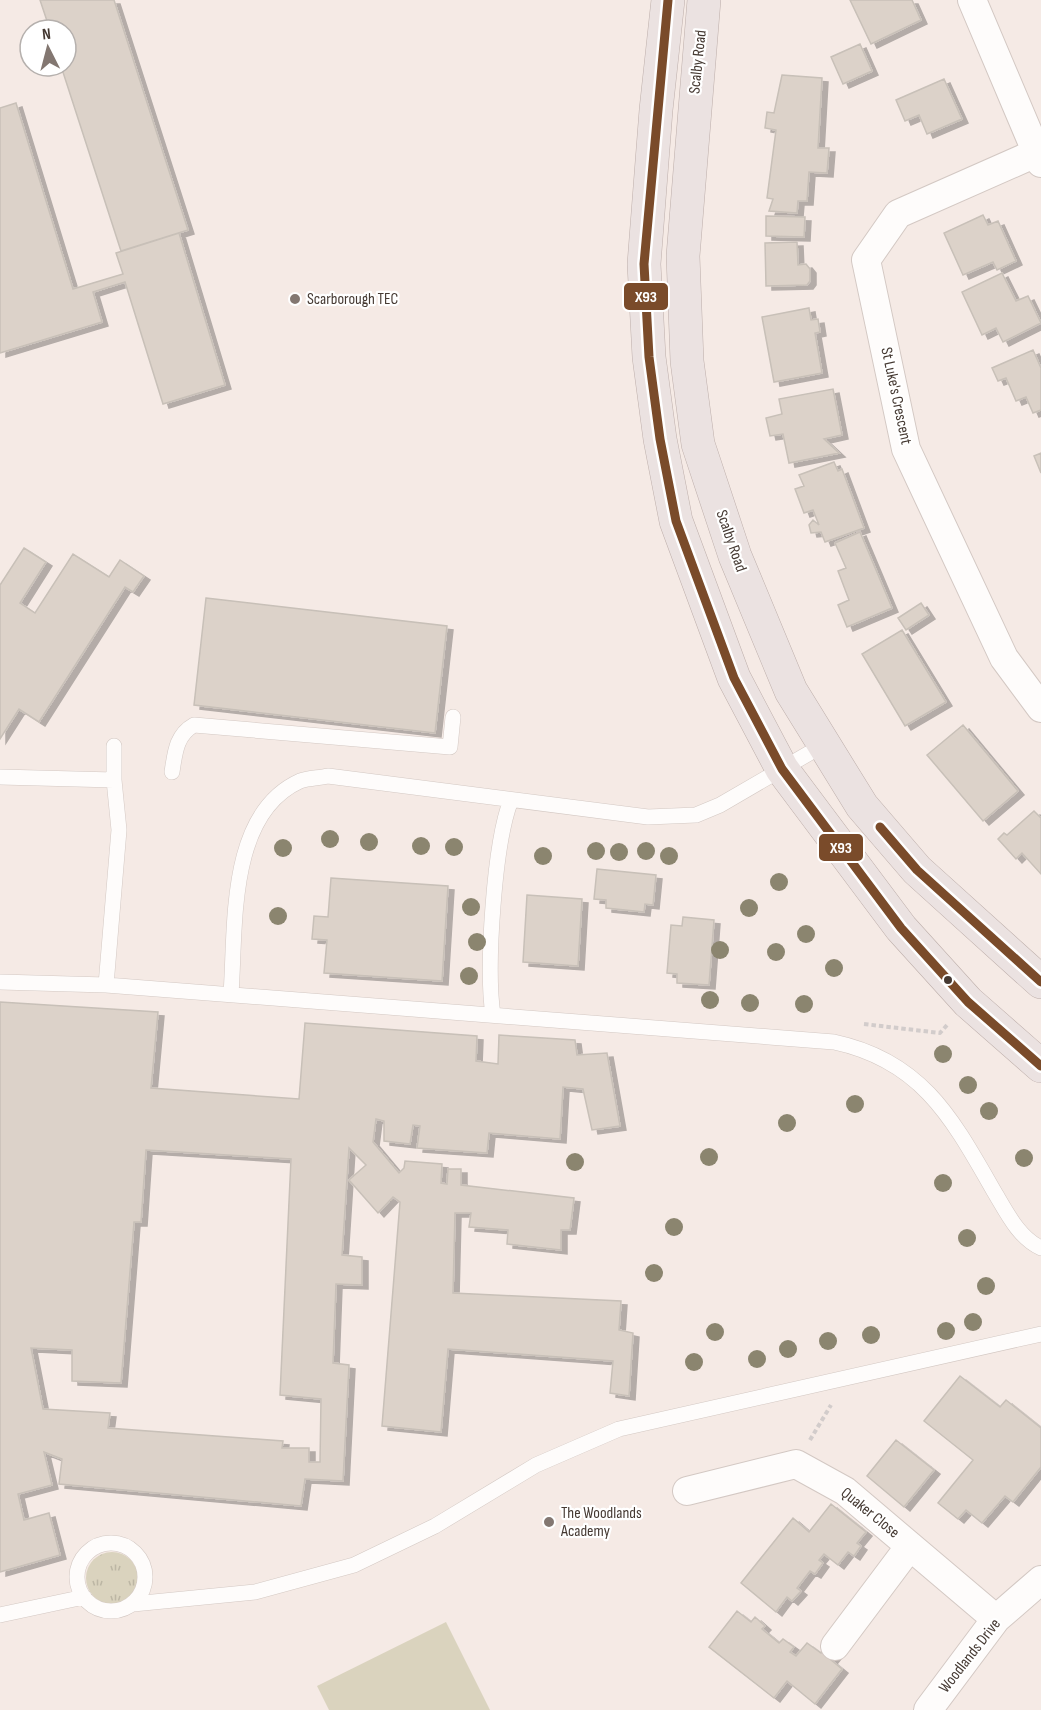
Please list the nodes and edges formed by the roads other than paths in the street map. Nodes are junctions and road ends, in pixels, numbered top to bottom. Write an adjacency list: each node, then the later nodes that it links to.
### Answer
1 (668, 0): 9 (highway)
2 (704, 0): 7 (highway, Scalby Road)
3 (972, 0): 4 (street)
4 (1039, 158): 5 (street, St Luke's Crescent)
5 (1041, 708)
6 (453, 717): 10 (lane)
7 (825, 744): 9 (lane); 15 (highway, Scalby Road)
8 (114, 746): 12 (lane)
9 (782, 769): 13 (lane); 19 (highway)
10 (172, 772)
11 (0, 777): 12 (lane)
12 (114, 780): 16 (lane)
13 (511, 800): 17 (lane); 18 (lane)
14 (0, 982): 16 (lane)
15 (1041, 982)
16 (106, 985): 17 (lane)
17 (231, 994): 18 (lane)
18 (493, 1015): 20 (lane)
19 (1041, 1066)
20 (1041, 1248)
21 (1041, 1334): 26 (lane)
22 (687, 1491): 23 (street, Quaker Close)
23 (910, 1546): 28 (street, Quaker Close); 29 (street)
24 (1041, 1580): 28 (street, Woodlands Drive)
25 (84, 1597): 26 (lane); 26 (lane); 27 (lane)
26 (133, 1604)
27 (0, 1615)
28 (996, 1620): 30 (street, Woodlands Drive)
29 (835, 1646)
30 (928, 1710)

